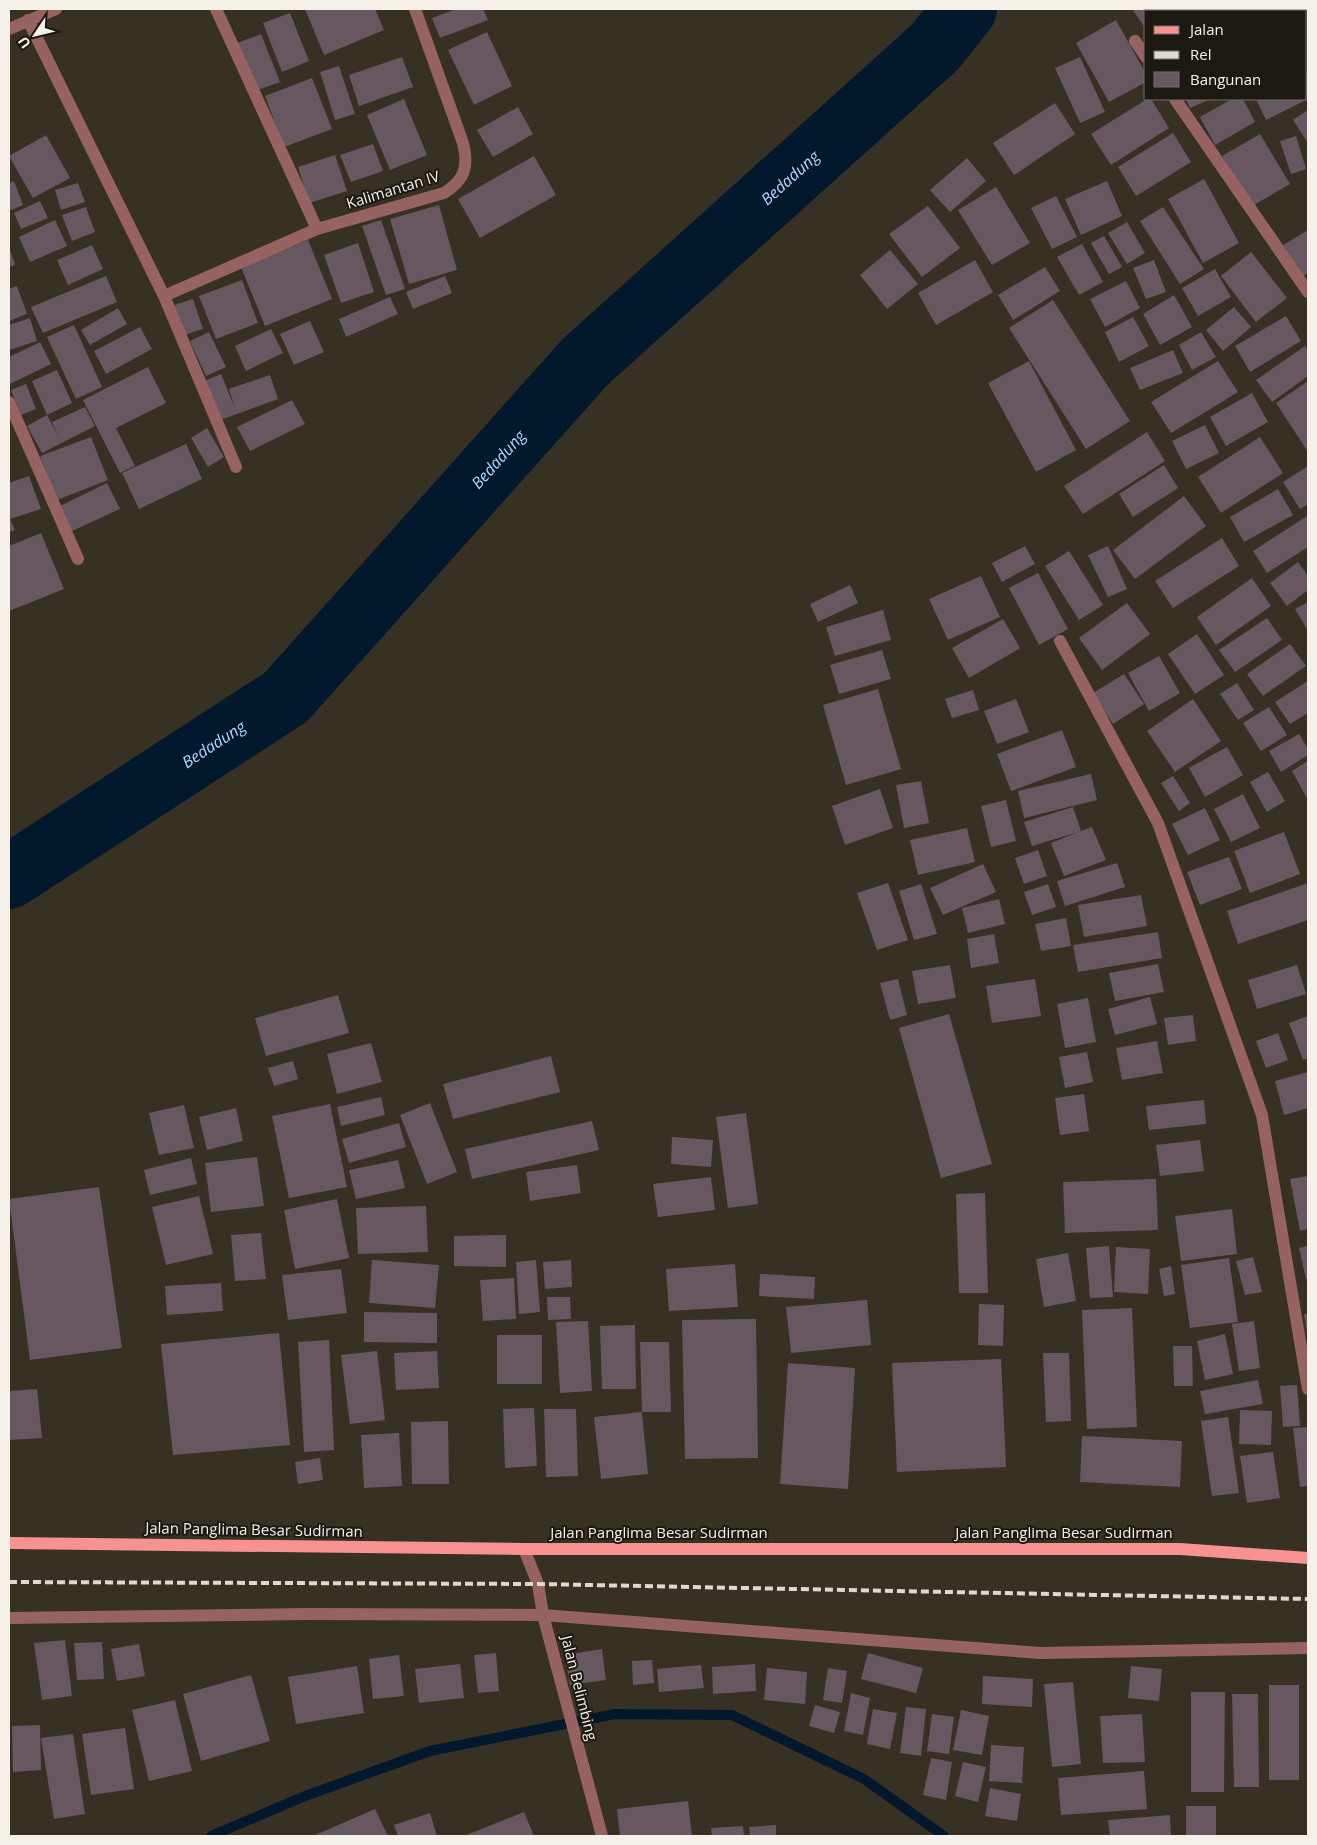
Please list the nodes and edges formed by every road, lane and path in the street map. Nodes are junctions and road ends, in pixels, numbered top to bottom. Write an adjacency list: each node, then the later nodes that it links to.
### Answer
1 (56, 9): 4 (street)
2 (216, 9): 9 (street)
3 (414, 9): 9 (street, Kalimantan IV)
4 (28, 20): 5 (street); 11 (street)
5 (9, 29)
6 (1135, 41): 7 (street)
7 (1144, 54)
8 (1176, 100): 10 (street)
9 (318, 229): 11 (street, Kalimantan IV)
10 (1308, 292)
11 (164, 296): 13 (street)
12 (9, 402): 14 (street)
13 (236, 467)
14 (78, 559)
15 (1060, 641): 16 (street)
16 (1308, 1389)
17 (9, 1543): 18 (main road, Jalan Panglima Besar Sudirman)
18 (524, 1549): 19 (main road, Jalan Panglima Besar Sudirman); 20 (street, Jalan Belimbing)
19 (1308, 1558)
20 (543, 1615): 21 (street); 22 (street); 23 (street, Jalan Belimbing)
21 (9, 1618)
22 (1308, 1648)
23 (602, 1836)

